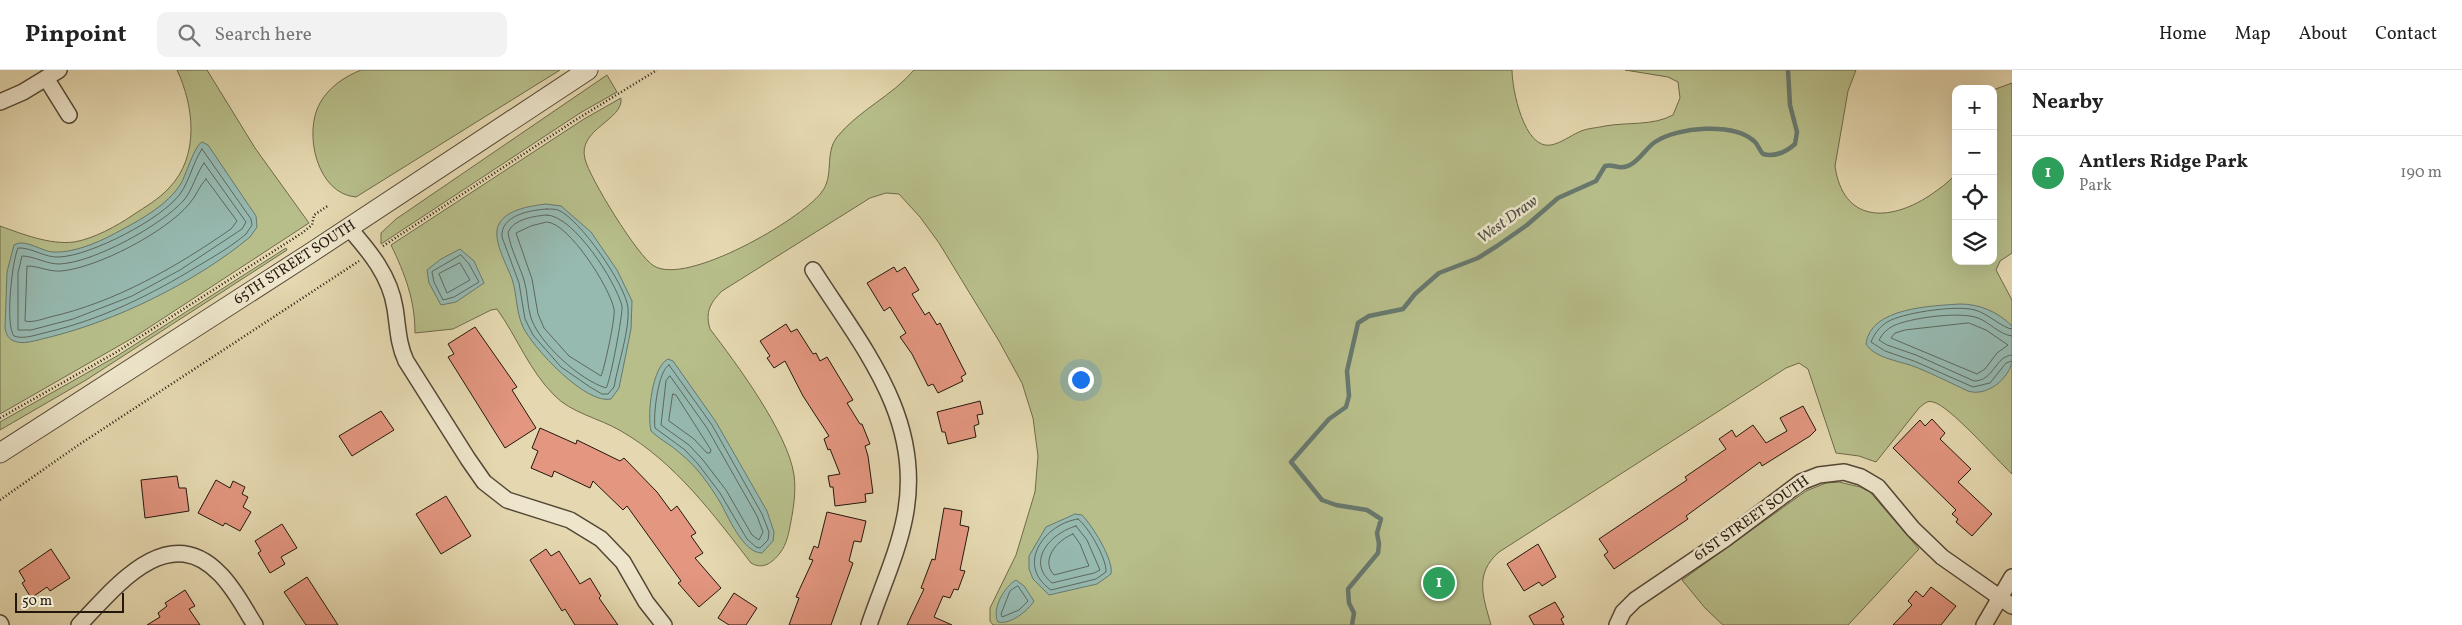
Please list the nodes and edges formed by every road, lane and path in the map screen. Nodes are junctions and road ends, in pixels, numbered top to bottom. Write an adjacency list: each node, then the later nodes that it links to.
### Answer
1 (588, 70): 7 (street, 65TH STREET SOUTH)
2 (657, 70): 8 (path)
3 (52, 74): 4 (street); 5 (street)
4 (0, 102)
5 (69, 115)
6 (329, 205): 11 (path)
7 (349, 228): 12 (street, 65TH STREET SOUTH); 18 (street)
8 (388, 243)
9 (349, 267): 13 (path)
10 (813, 270): 19 (street)
11 (0, 418)
12 (0, 453)
13 (0, 500)
14 (2012, 577): 15 (street)
15 (2006, 603): 20 (street, 61ST STREET SOUTH); 21 (street)
16 (79, 625): 17 (street)
17 (255, 625)
18 (664, 625)
19 (869, 625)
20 (1617, 625)
21 (1984, 625)

